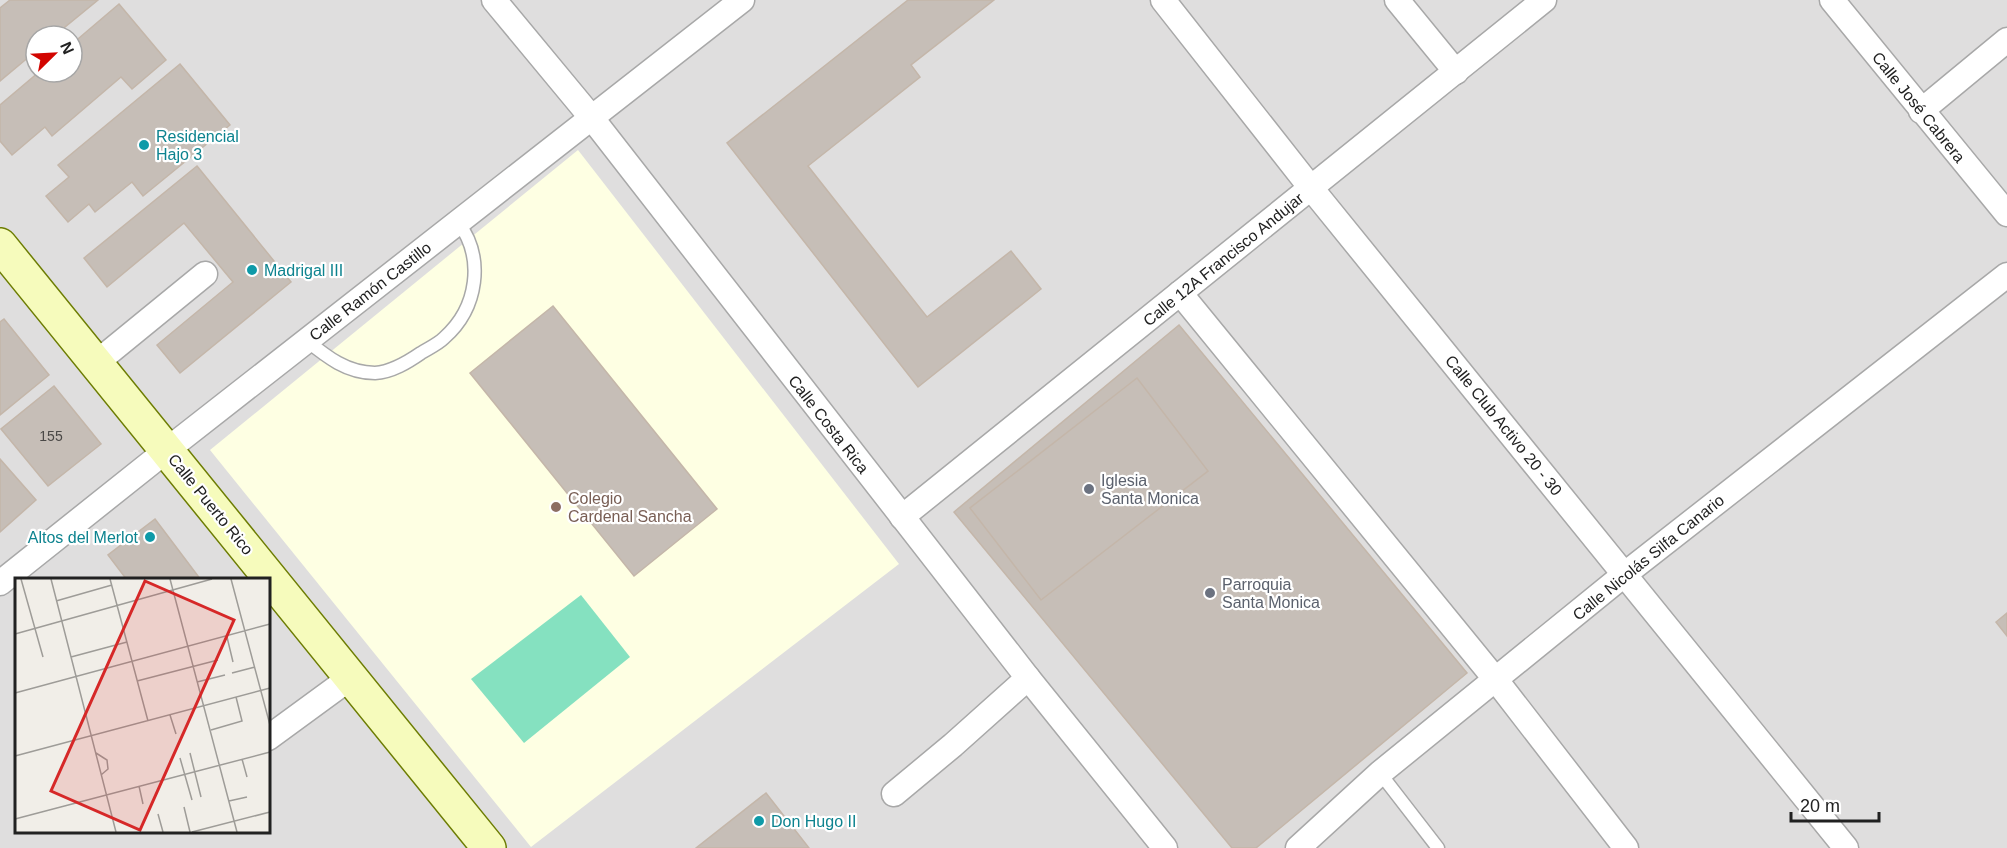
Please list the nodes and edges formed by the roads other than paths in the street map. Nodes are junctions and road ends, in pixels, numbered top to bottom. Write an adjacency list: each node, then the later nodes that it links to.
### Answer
1 (494, 0): 10 (street, Calle Costa Rica)
2 (742, 0): 10 (street, Calle Ramón Castillo)
3 (1163, 0): 11 (street, Calle Club Activo 20 - 30)
4 (1397, 0): 8 (street)
5 (1544, 0): 8 (street, Calle 12A Francisco Andujar)
6 (1832, 0): 9 (street, Calle José Cabrera)
7 (2007, 40): 9 (street)
8 (1456, 72): 11 (street, Calle 12A Francisco Andujar)
9 (1921, 111): 12 (street, Calle José Cabrera)
10 (591, 117): 13 (street, Calle Ramón Castillo); 21 (street, Calle Costa Rica)
11 (1311, 188): 17 (street, Calle 12A Francisco Andujar); 22 (street, Calle Club Activo 20 - 30)
12 (2007, 214)
13 (458, 222): 18 (street, Calle Ramón Castillo); 18 (lane)
14 (0, 245): 19 (street, Calle Puerto Rico)
15 (205, 273): 19 (street)
16 (2007, 274): 22 (street, Calle Nicolás Silfa Canario)
17 (1180, 293): 21 (street, Calle 12A Francisco Andujar); 28 (street)
18 (306, 340): 20 (street, Calle Ramón Castillo)
19 (96, 363): 20 (street, Calle Puerto Rico)
20 (167, 450): 23 (street, Calle Puerto Rico); 25 (street, Calle Ramón Castillo)
21 (902, 517): 27 (street, Calle Costa Rica)
22 (1625, 574): 28 (street, Calle Nicolás Silfa Canario); 37 (street, Calle Club Activo 20 - 30)
23 (270, 578)
24 (270, 578): 26 (street, Calle Puerto Rico)
25 (0, 583)
26 (350, 678): 29 (street); 32 (street, Calle Puerto Rico)
27 (1028, 678): 31 (street); 33 (street, Calle Costa Rica)
28 (1496, 680): 30 (street, Calle Nicolás Silfa Canario); 36 (street)
29 (270, 737)
30 (1380, 774): 34 (street, Calle Nicolás Silfa Canario); 35 (lane)
31 (894, 794)
32 (489, 848)
33 (1165, 848)
34 (1298, 848)
35 (1438, 848)
36 (1626, 848)
37 (1846, 848)

